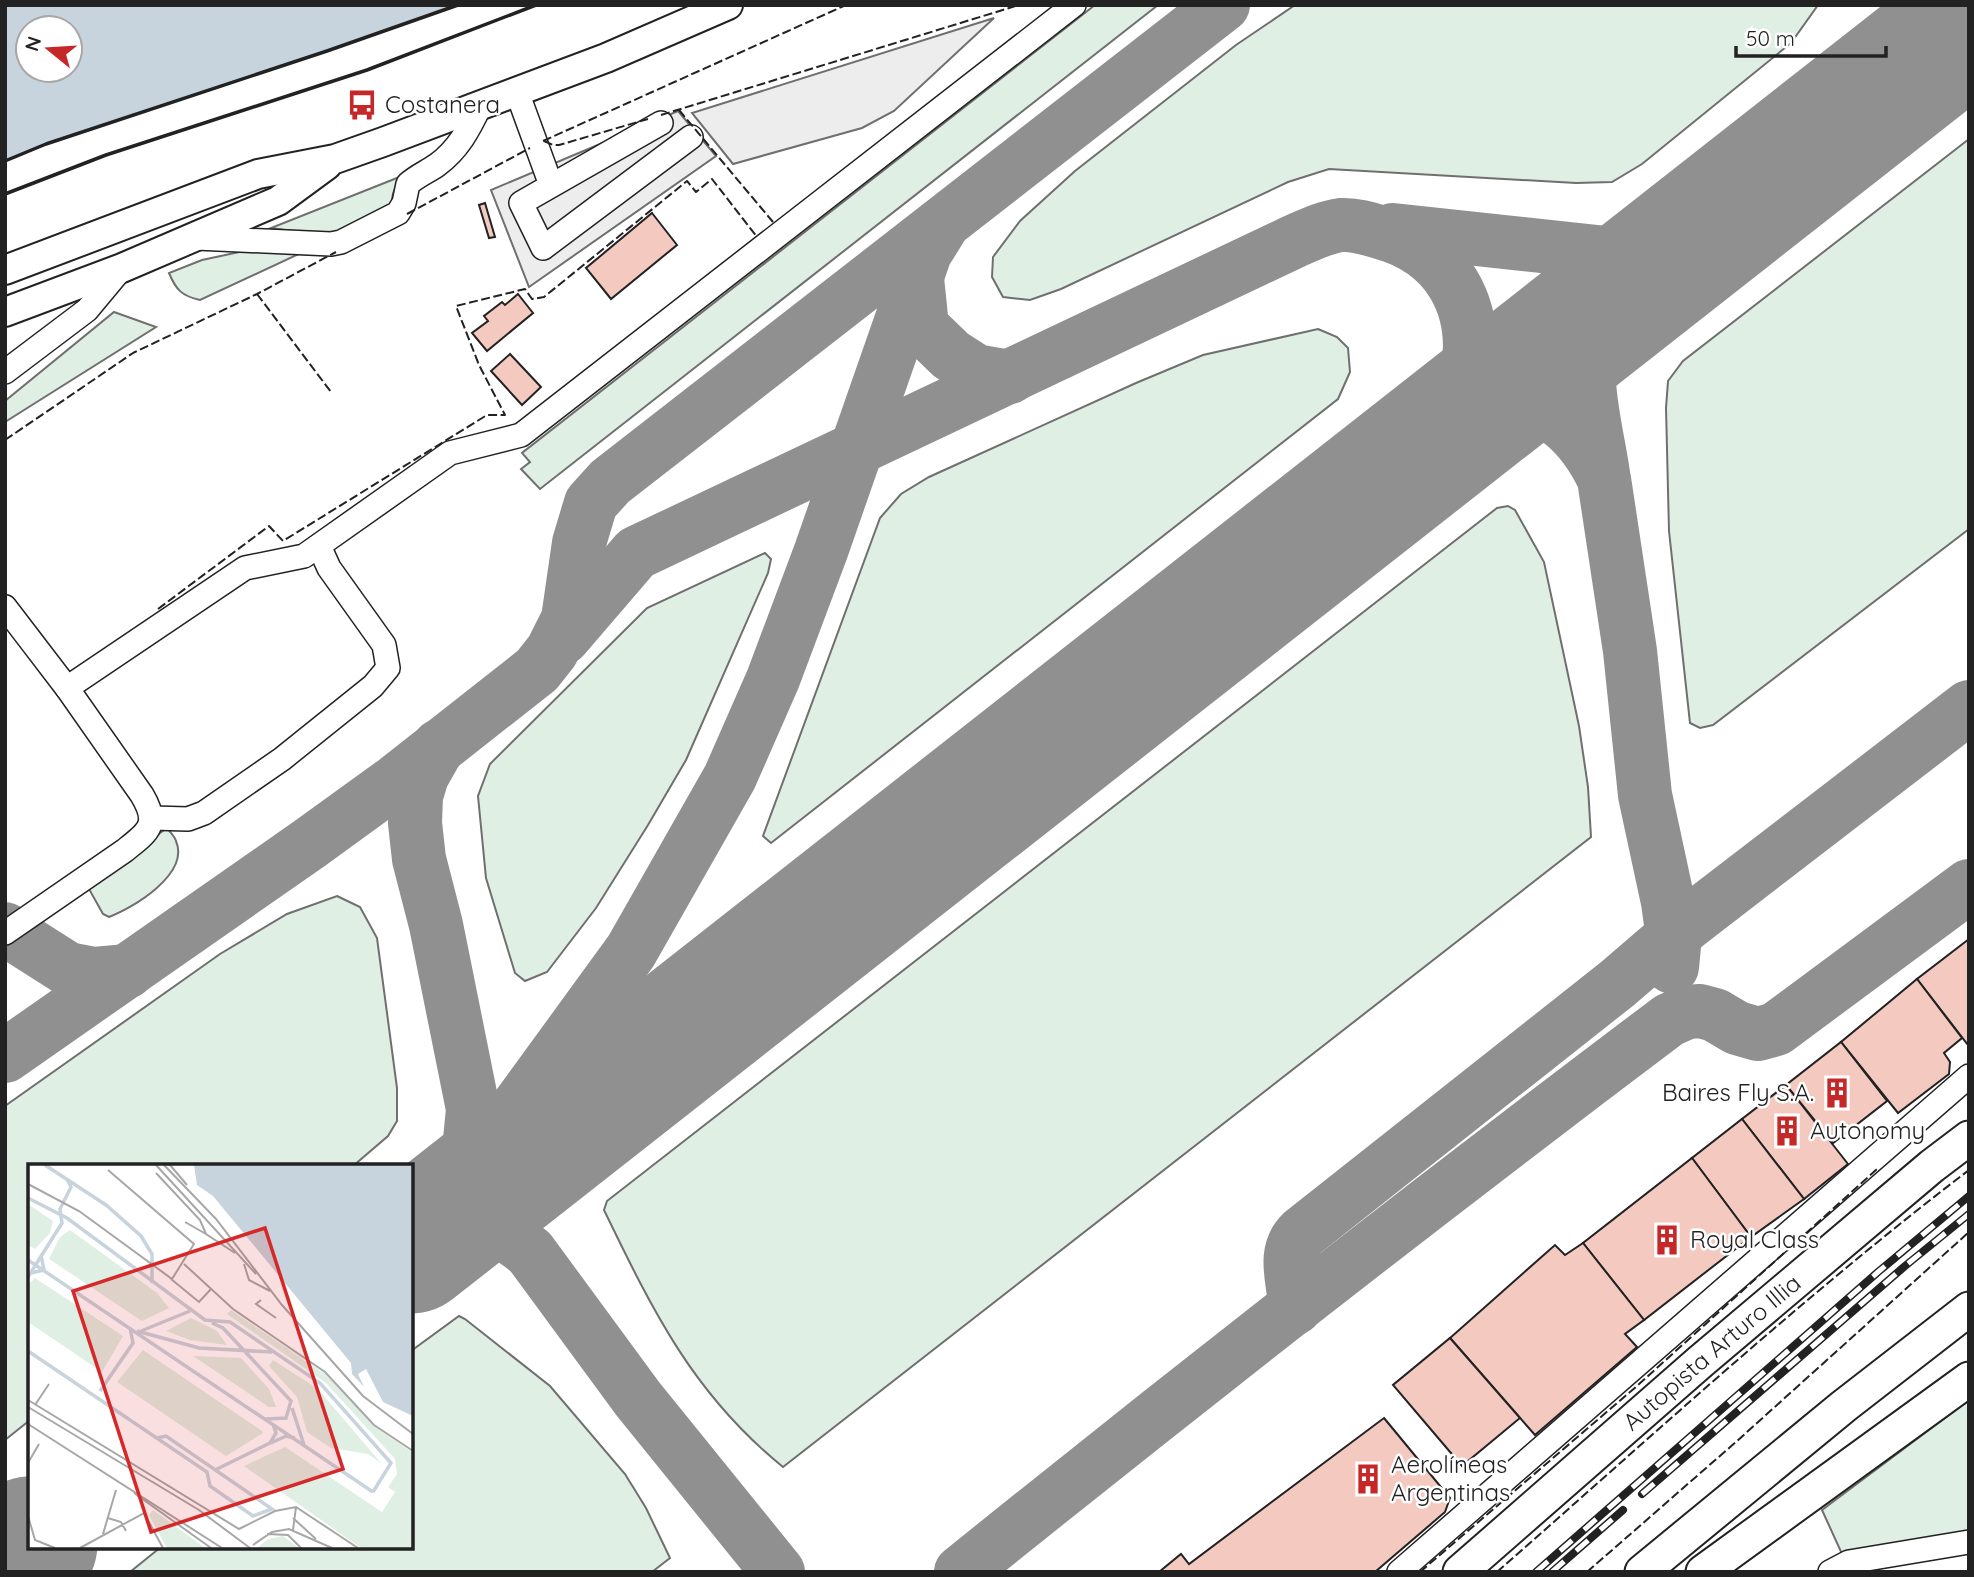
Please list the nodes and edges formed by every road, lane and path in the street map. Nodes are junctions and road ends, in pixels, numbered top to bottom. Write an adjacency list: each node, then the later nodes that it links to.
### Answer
1 (728, 5): 3 (main road)
2 (1073, 5): 14 (lane)
3 (517, 92): 4 (main road); 8 (lane)
4 (480, 106): 7 (main road); 9 (lane)
5 (661, 123): 8 (lane)
6 (691, 137): 8 (lane)
7 (335, 159): 9 (main road); 11 (main road)
8 (551, 185)
9 (196, 237): 10 (main road)
10 (121, 268): 12 (main road); 13 (lane)
11 (5, 270)
12 (5, 312)
13 (5, 372)
14 (319, 546): 16 (lane); 17 (lane)
15 (5, 607): 16 (lane)
16 (67, 688): 17 (lane)
17 (152, 818): 18 (lane)
18 (5, 933)
19 (1969, 1076): 24 (lane)
20 (1969, 1138): 25 (highway, Autopista Arturo Illia)
21 (1969, 1309): 26 (highway)
22 (1969, 1379): 27 (highway)
23 (1969, 1542): 28 (lane)
24 (1399, 1572)
25 (1460, 1572)
26 (1642, 1572)
27 (1703, 1572)
28 (1830, 1572)

